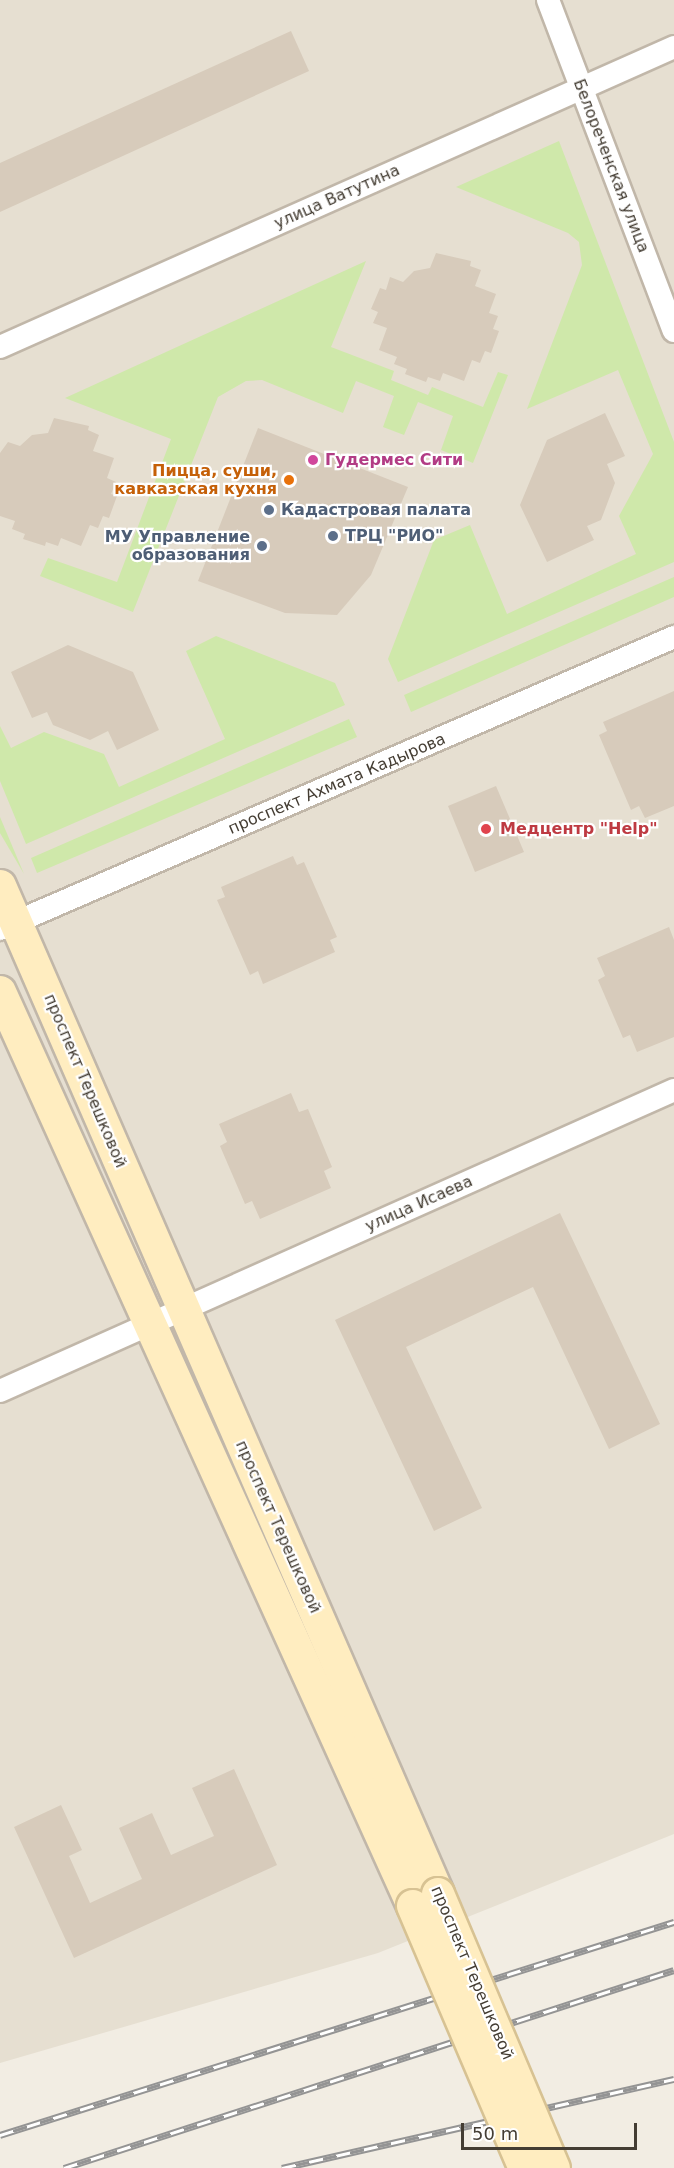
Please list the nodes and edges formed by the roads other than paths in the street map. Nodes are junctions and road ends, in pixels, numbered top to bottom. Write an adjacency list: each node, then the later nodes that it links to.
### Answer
1 (548, 0): 3 (street, Белореченская улица)
2 (674, 47): 3 (street, улица Ватутина)
3 (581, 89): 4 (street, Белореченская улица); 5 (street, улица Ватутина)
4 (674, 331)
5 (0, 347)
6 (674, 637): 8 (street, проспект Ахмата Кадырова)
7 (0, 886): 8 (main road, проспект Терешковой)
8 (8, 925): 11 (main road, проспект Терешковой)
9 (0, 992): 11 (main road, проспект Терешковой)
10 (674, 1090): 11 (street, улица Исаева)
11 (165, 1316): 12 (street, улица Исаева); 13 (main road, проспект Терешковой)
12 (0, 1391)
13 (426, 1900): 14 (main road, проспект Терешковой, bridge); 15 (main road, проспект Терешковой, bridge)
14 (525, 2168)
15 (554, 2168)

